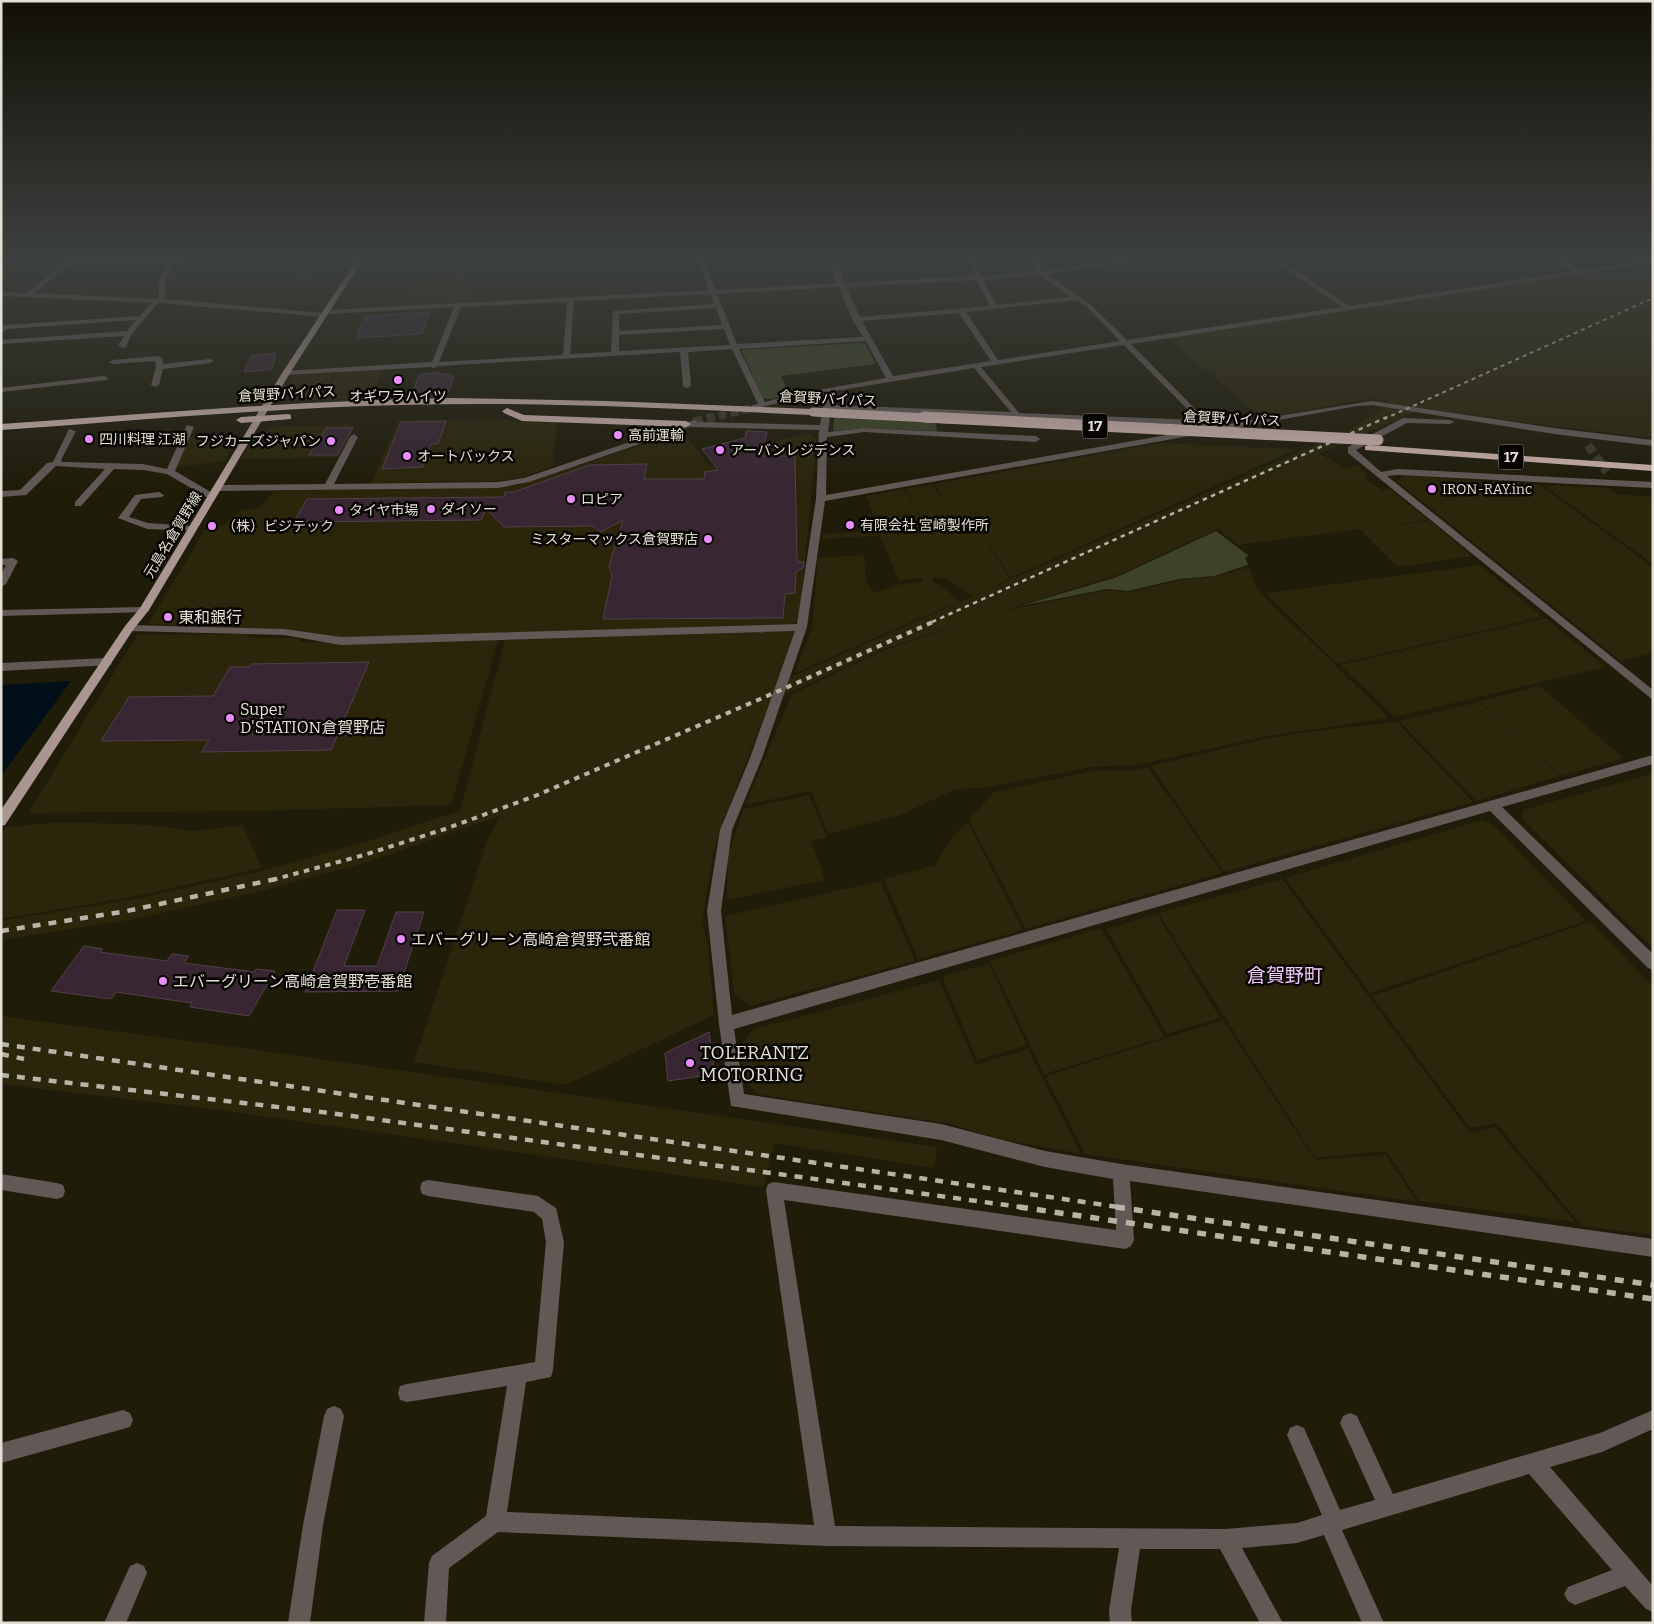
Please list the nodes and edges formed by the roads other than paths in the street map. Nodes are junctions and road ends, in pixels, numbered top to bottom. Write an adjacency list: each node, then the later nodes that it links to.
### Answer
1 (130, 333): 15 (street)
2 (615, 333): 18 (street)
3 (119, 334): 13 (street)
4 (312, 334): 26 (main road, 元島名倉賀野線)
5 (447, 334): 23 (street)
6 (568, 334): 19 (street)
7 (729, 334): 16 (street)
8 (865, 334): 12 (street)
9 (977, 334): 22 (street)
10 (1117, 334): 14 (street)
11 (1182, 334): 14 (street)
12 (868, 339): 16 (street); 28 (street)
13 (1, 342)
14 (1126, 343): 22 (street); 44 (street)
15 (122, 346)
16 (735, 348): 17 (street); 34 (street)
17 (684, 351): 18 (street); 30 (street)
18 (615, 355): 19 (street)
19 (566, 358): 23 (street)
20 (210, 361): 25 (street)
21 (113, 362): 25 (street)
22 (996, 363): 24 (street)
23 (434, 366): 26 (street)
24 (976, 366): 28 (street); 40 (street)
25 (160, 367): 29 (street)
26 (286, 373): 36 (main road, 元島名倉賀野線)
27 (104, 378): 31 (street)
28 (891, 379): 32 (street)
29 (155, 384)
30 (686, 386)
31 (1, 390)
32 (825, 391): 34 (street); 35 (street)
33 (512, 401): 34 (highway); 36 (highway, 倉賀野バイパス / 17); 45 (highway, 倉賀野バイパス / 17)
34 (759, 406)
35 (827, 407): 40 (street); 45 (street)
36 (266, 408): 41 (main road, 元島名倉賀野線); 47 (highway, 倉賀野バイパス / 17)
37 (507, 411): 38 (highway, 倉賀野バイパス / 17); 43 (highway); 45 (highway, 倉賀野バイパス / 17)
38 (364, 414)
39 (336, 415): 41 (highway, 倉賀野バイパス)
40 (1017, 416): 44 (street)
41 (259, 419): 49 (highway, 倉賀野バイパス); 66 (main road, 元島名倉賀野線)
42 (1479, 420): 46 (street); 50 (street); 62 (street)
43 (690, 423): 45 (street); 65 (street)
44 (1205, 423): 46 (street)
45 (818, 424): 53 (street); 56 (highway, 倉賀野バイパス / 17, bridge); 59 (highway, 倉賀野バイパス / 17); 70 (street)
46 (1244, 425): 70 (street)
47 (1, 427)
48 (190, 428): 60 (street)
49 (72, 432): 51 (highway, 倉賀野バイパス); 57 (street)
50 (1580, 435): 54 (street); 55 (street)
51 (1, 436)
52 (354, 437): 65 (street)
53 (1036, 439)
54 (1653, 443)
55 (1588, 445)
56 (1653, 458)
57 (57, 463): 58 (street); 67 (street)
58 (112, 466): 60 (street); 71 (street)
59 (1653, 468)
60 (170, 472): 66 (street)
61 (1606, 472): 63 (street)
62 (1379, 475): 63 (street); 81 (street)
63 (1616, 483): 64 (street); 68 (street)
64 (1653, 486)
65 (328, 487): 66 (street)
66 (214, 492): 72 (main road, 元島名倉賀野線)
67 (1, 494)
68 (1653, 494)
69 (159, 495): 72 (street)
70 (821, 499): 77 (street)
71 (78, 504)
72 (192, 529): 75 (main road, 元島名倉賀野線)
73 (1, 562): 74 (street)
74 (1, 584)
75 (144, 610): 76 (street); 78 (main road, 元島名倉賀野線)
76 (1, 613)
77 (802, 627): 78 (street); 86 (street)
78 (129, 628): 79 (main road, 元島名倉賀野線)
79 (107, 662): 80 (street); 84 (main road, 元島名倉賀野線)
80 (1, 667)
81 (1653, 696)
82 (1653, 759): 83 (street)
83 (1493, 806): 85 (street); 86 (street)
84 (1, 821)
85 (1653, 964)
86 (726, 1024): 87 (street)
87 (1121, 1172): 91 (street); 104 (street)
88 (1, 1182): 90 (street)
89 (428, 1188): 92 (street)
90 (58, 1191)
91 (1653, 1248)
92 (518, 1376): 93 (street); 102 (street)
93 (407, 1393)
94 (334, 1416): 112 (street)
95 (1653, 1419): 100 (street)
96 (123, 1420): 99 (street)
97 (1350, 1423): 101 (street)
98 (1297, 1435): 103 (street)
99 (1, 1453)
100 (1534, 1464): 101 (street); 108 (street)
101 (1389, 1506): 103 (street)
102 (495, 1522): 104 (street); 113 (street)
103 (1332, 1523): 106 (street); 116 (street)
104 (826, 1536): 105 (street)
105 (1130, 1539): 106 (street); 114 (street)
106 (1226, 1539): 115 (street)
107 (137, 1573): 111 (street)
108 (1628, 1574): 109 (street); 110 (street)
109 (1575, 1594)
110 (1653, 1602)
111 (115, 1623)
112 (300, 1623)
113 (435, 1623)
114 (1121, 1623)
115 (1272, 1623)
116 (1373, 1623)

